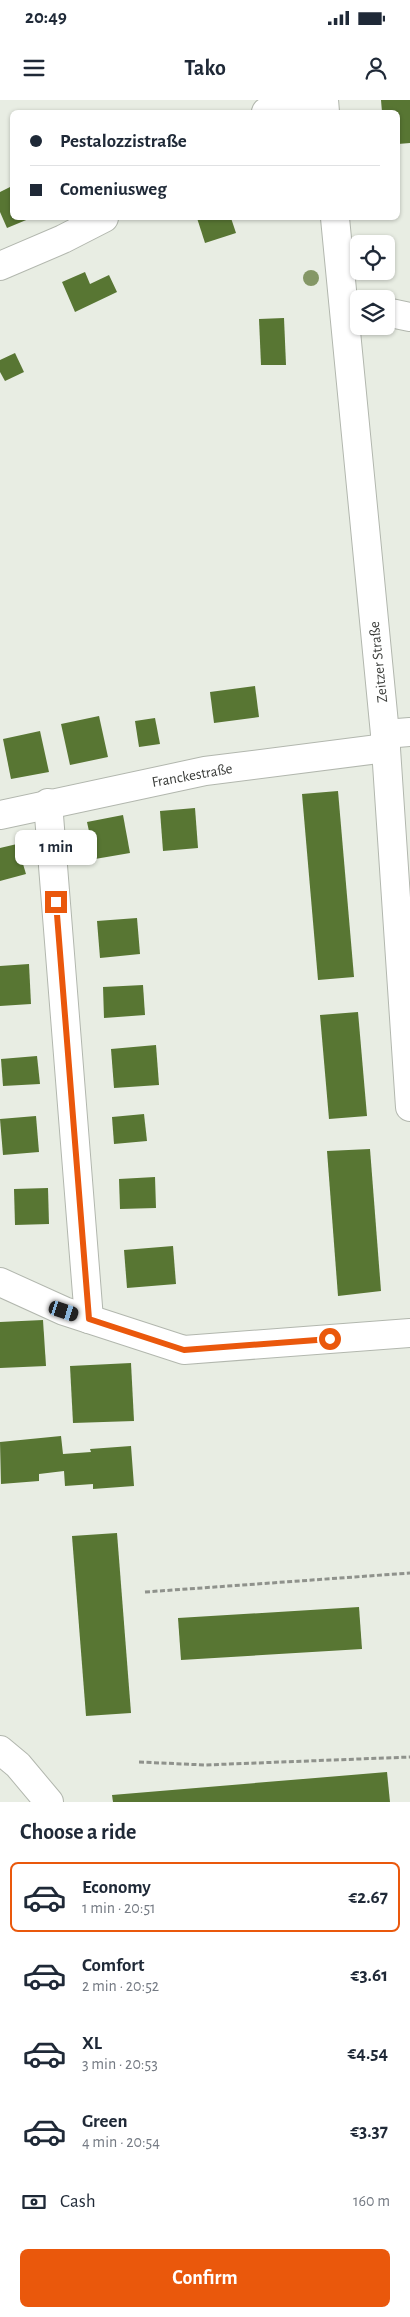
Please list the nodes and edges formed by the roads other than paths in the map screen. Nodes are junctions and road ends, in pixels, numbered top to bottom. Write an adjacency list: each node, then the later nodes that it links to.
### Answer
1 (302, 100): 2 (street)
2 (271, 110)
3 (100, 220): 5 (street)
4 (335, 220): 6 (street, Zeitzer Straße)
5 (0, 266)
6 (350, 307)
7 (395, 314): 8 (street)
8 (410, 317)
9 (353, 335): 10 (street, Zeitzer Straße)
10 (394, 738): 11 (street, Franckestraße); 13 (street, Zeitzer Straße)
11 (48, 803): 12 (street, Franckestraße); 15 (street)
12 (0, 815)
13 (410, 1107)
14 (0, 1282): 15 (street)
15 (89, 1319): 16 (street)
16 (410, 1333)
17 (0, 1750): 18 (street)
18 (50, 1802)

